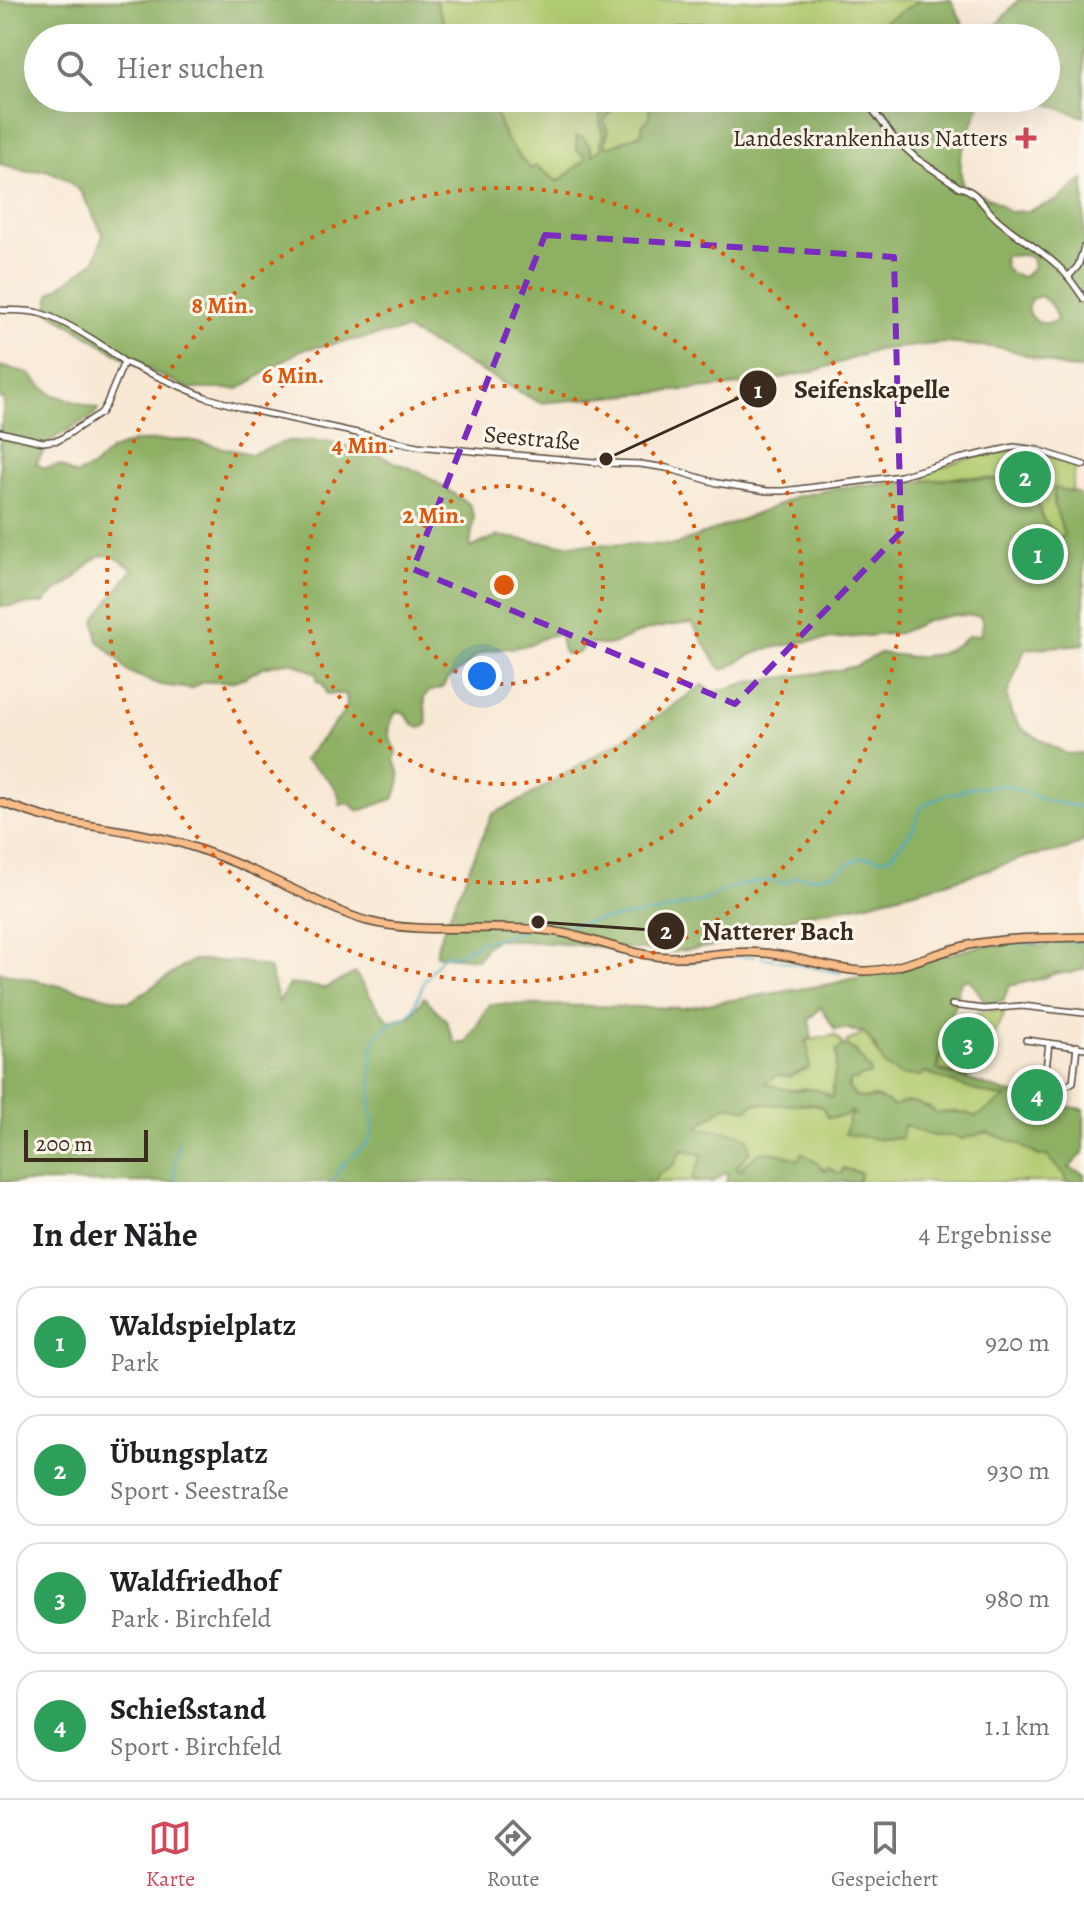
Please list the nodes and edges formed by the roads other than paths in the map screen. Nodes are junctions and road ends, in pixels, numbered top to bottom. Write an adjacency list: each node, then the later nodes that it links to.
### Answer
1 (874, 112): 3 (street)
2 (1084, 247): 3 (street)
3 (1068, 277): 4 (street)
4 (1084, 299)
5 (0, 310): 6 (street, Seestraße)
6 (124, 362): 7 (street); 8 (street, Seestraße)
7 (0, 432)
8 (1084, 465)
9 (0, 802): 10 (main road)
10 (1084, 937)
11 (952, 1005): 12 (street)
12 (1084, 1013)
13 (1026, 1040): 14 (street)
14 (1049, 1043): 15 (street); 15 (street)
15 (1082, 1046)

